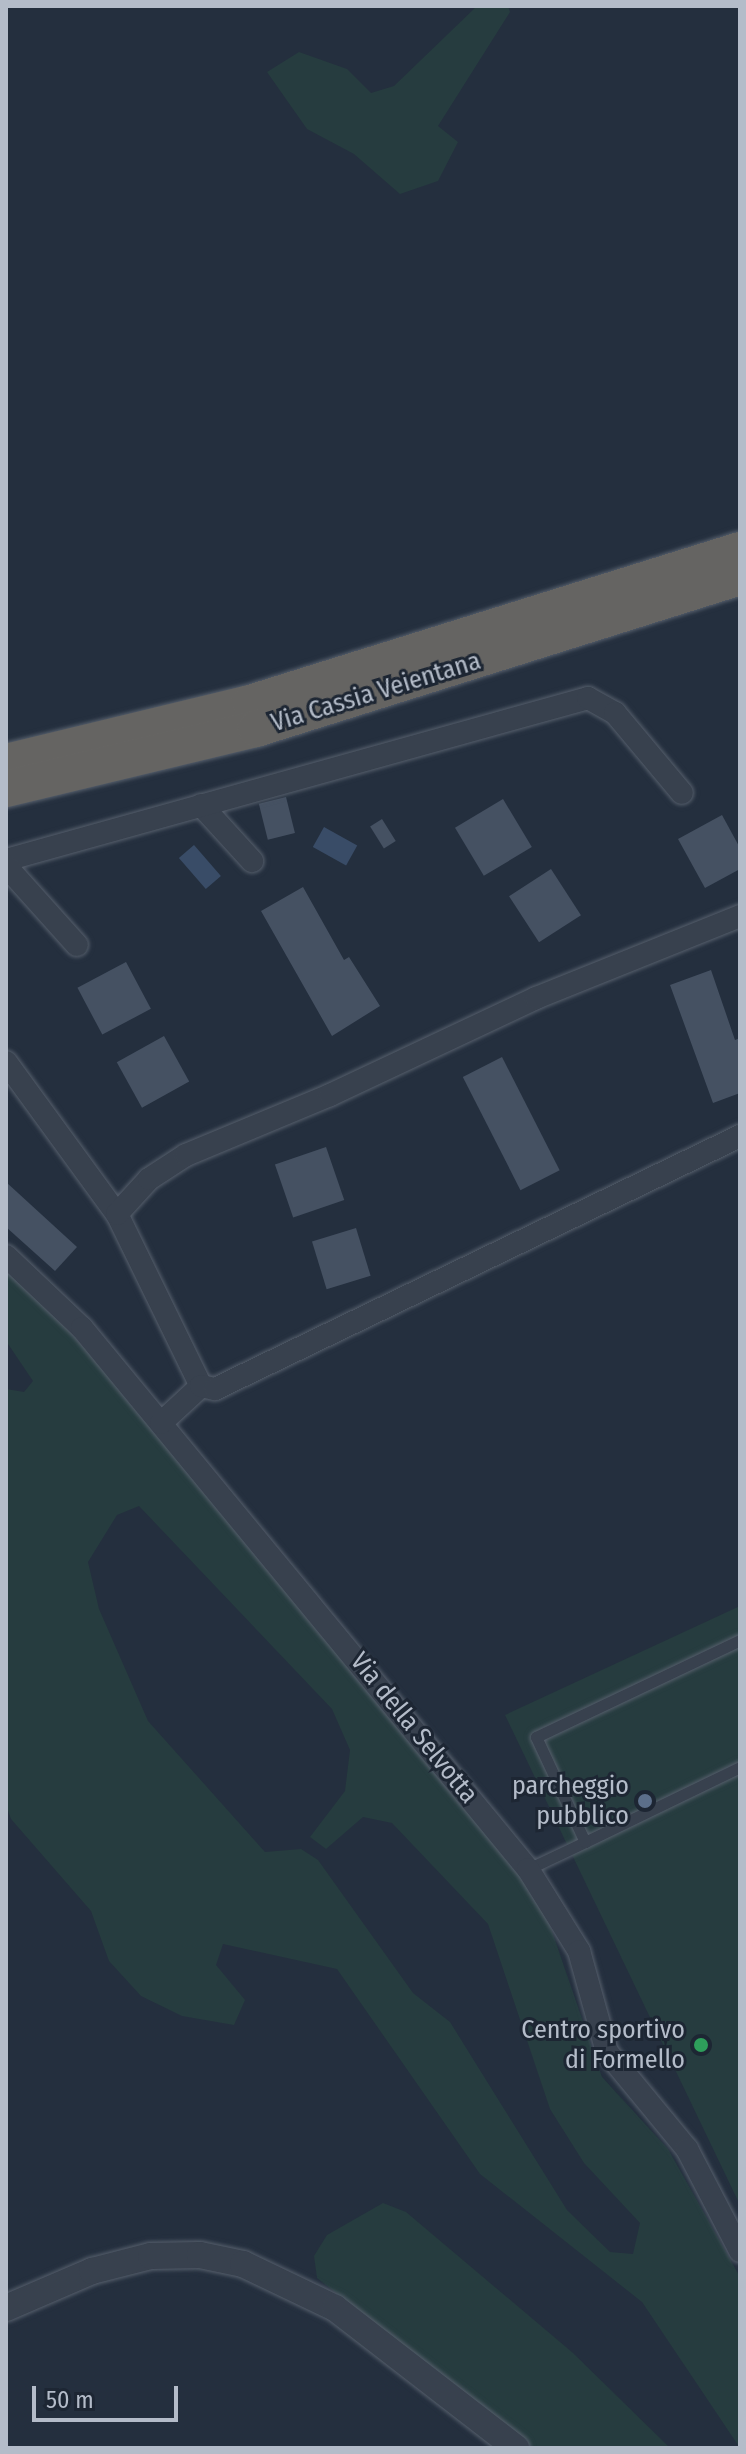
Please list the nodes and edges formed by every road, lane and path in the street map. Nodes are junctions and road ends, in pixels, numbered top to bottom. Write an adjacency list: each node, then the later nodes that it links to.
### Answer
1 (740, 550): 3 (highway, Via Cassia Veientana)
2 (740, 577): 4 (highway, Via Cassia Veientana)
3 (6, 762)
4 (6, 789)
5 (682, 793): 6 (street)
6 (201, 805): 7 (street); 8 (street)
7 (6, 860)
8 (252, 861)
9 (6, 866): 11 (street)
10 (740, 916): 14 (street)
11 (77, 945)
12 (6, 1062): 14 (street)
13 (740, 1136): 16 (street)
14 (117, 1214): 16 (street)
15 (6, 1256): 17 (street, Via della Selvotta)
16 (201, 1386): 17 (street)
17 (161, 1423): 21 (street, Via della Selvotta)
18 (740, 1640): 20 (lane)
19 (740, 1767): 20 (lane)
20 (585, 1842): 21 (lane)
21 (528, 1869): 22 (street, Via della Selvotta)
22 (740, 2251)
23 (6, 2308): 24 (street)
24 (516, 2448)

